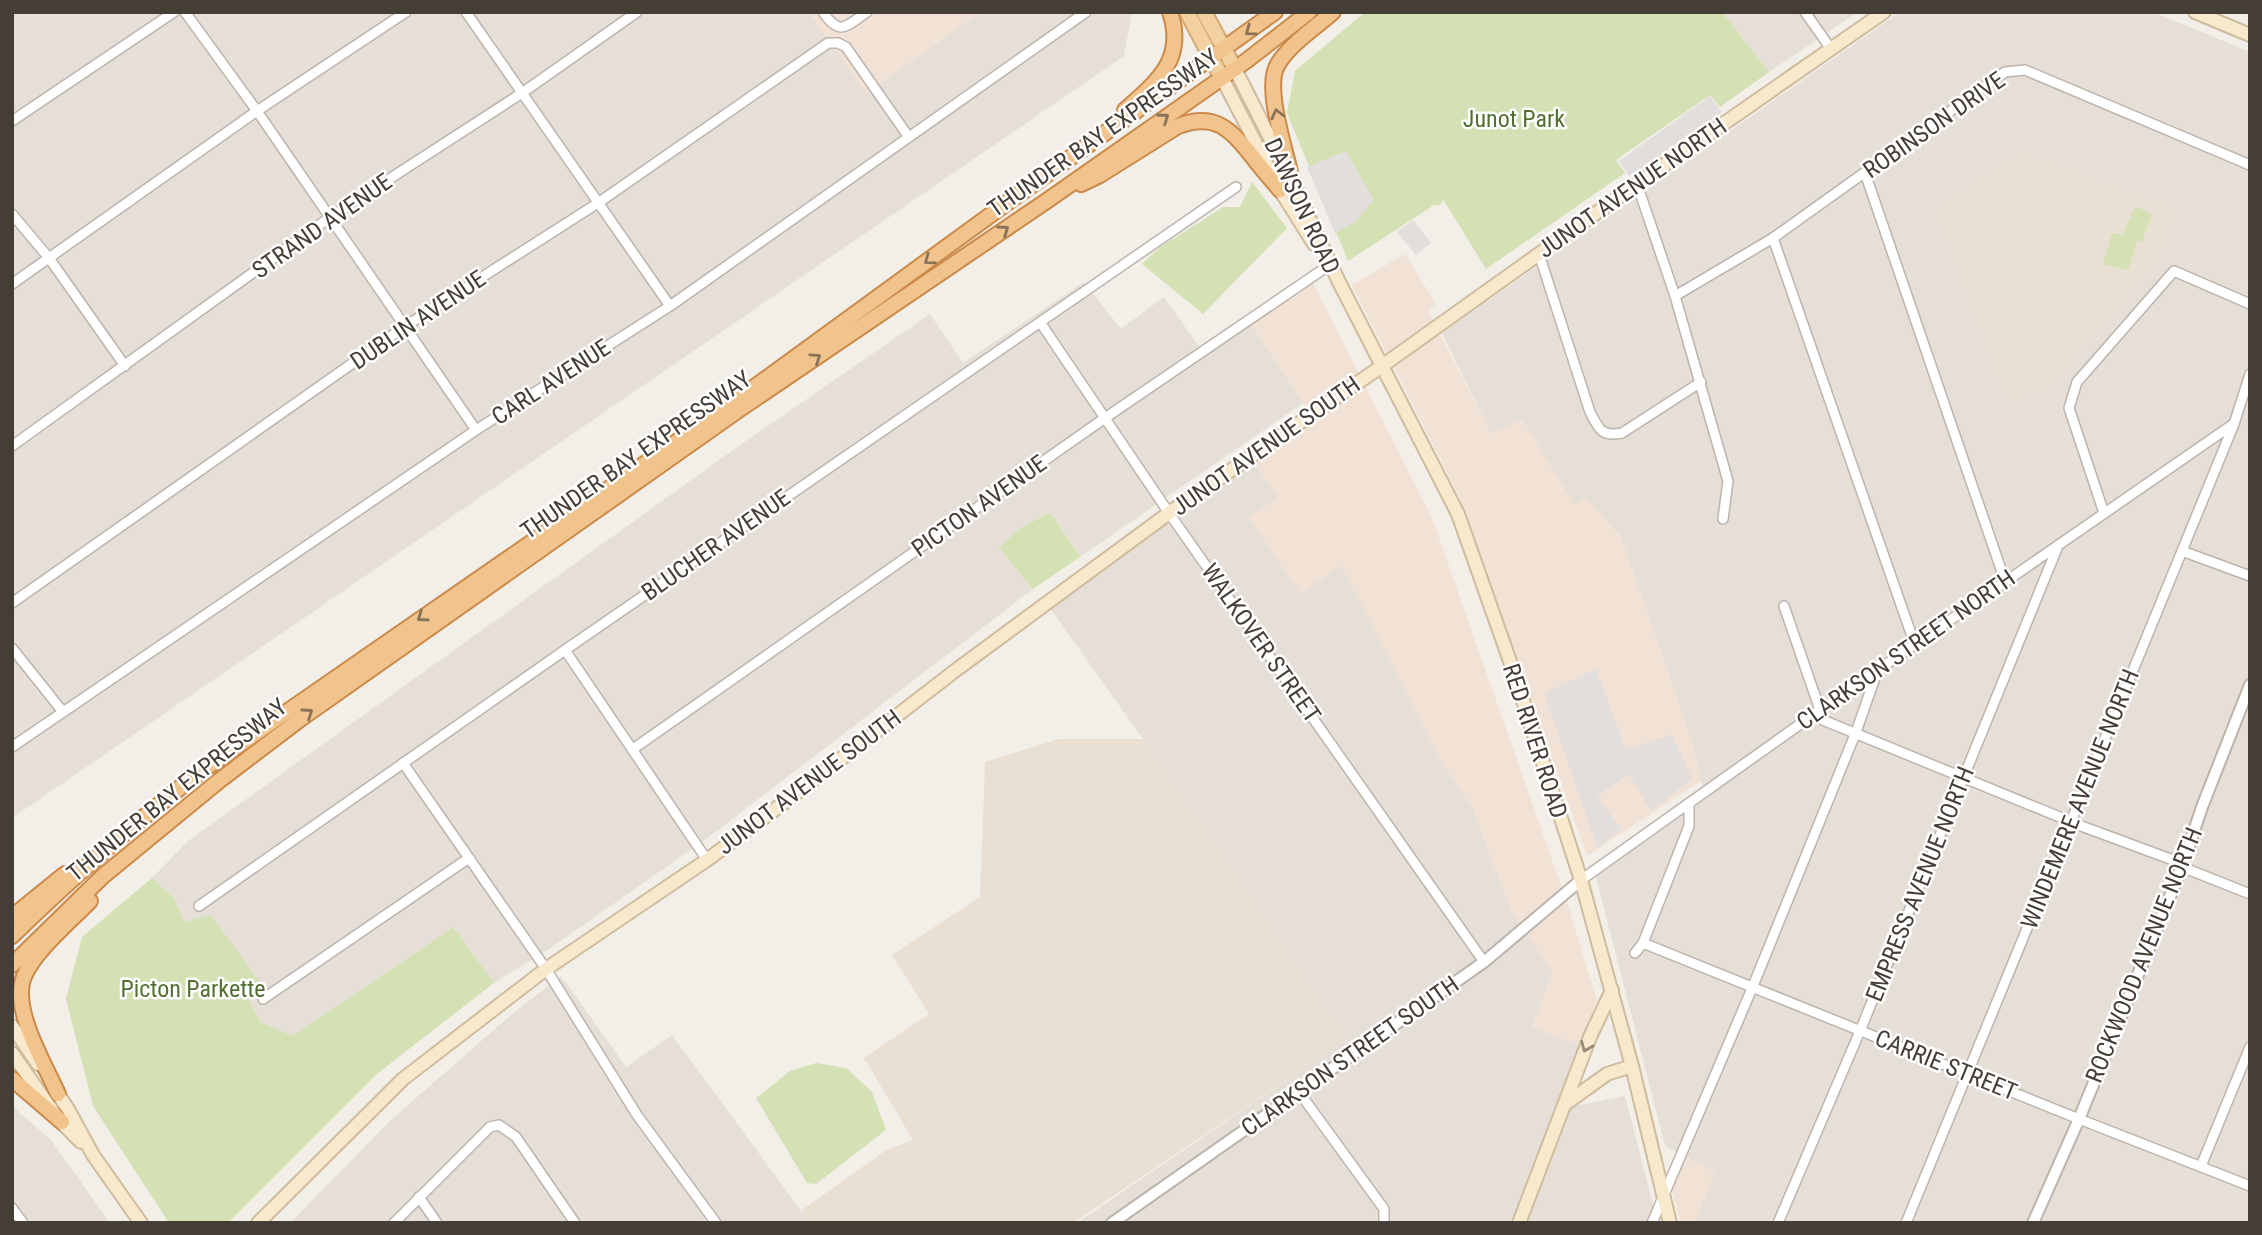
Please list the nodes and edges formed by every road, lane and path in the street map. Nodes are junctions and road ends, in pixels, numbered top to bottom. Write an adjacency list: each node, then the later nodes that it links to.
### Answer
1 (174, 12): 26 (street)
2 (185, 12): 25 (street)
3 (406, 12): 25 (street)
4 (466, 12): 24 (street)
5 (637, 12): 24 (street, STRAND AVENUE)
6 (822, 12): 7 (street)
7 (867, 12)
8 (1086, 12): 27 (street, CARL AVENUE)
9 (1170, 12): 30 (highway)
10 (1187, 12): 21 (main road, DAWSON ROAD)
11 (1204, 12): 19 (main road, DAWSON ROAD)
12 (1275, 12): 19 (highway, THUNDER BAY EXPRESSWAY, one-way to 19)
13 (1309, 12): 22 (highway, THUNDER BAY EXPRESSWAY)
14 (1333, 12): 31 (highway, one-way to 14)
15 (1805, 12): 20 (street)
16 (1884, 12): 20 (main road, JUNOT AVENUE NORTH)
17 (2195, 12): 18 (main road)
18 (2250, 35)
19 (1225, 49): 21 (highway, THUNDER BAY EXPRESSWAY); 22 (main road, DAWSON ROAD)
20 (1830, 49): 32 (main road, JUNOT AVENUE NORTH)
21 (1212, 58): 23 (main road, DAWSON ROAD); 30 (highway, THUNDER BAY EXPRESSWAY)
22 (1235, 69): 23 (highway, THUNDER BAY EXPRESSWAY); 31 (main road, DAWSON ROAD)
23 (1222, 78): 34 (main road, DAWSON ROAD); 35 (highway, THUNDER BAY EXPRESSWAY, one-way to 23)
24 (522, 93): 36 (street); 38 (street, STRAND AVENUE)
25 (257, 111): 38 (street); 41 (street)
26 (12, 121)
27 (908, 136): 36 (street, DUBLIN AVENUE); 47 (street, CARL AVENUE)
28 (2250, 165): 29 (street, ROBINSON DRIVE)
29 (1864, 173): 39 (street, ROBINSON DRIVE); 64 (street)
30 (1043, 177): 81 (highway, THUNDER BAY EXPRESSWAY, one-way to 81)
31 (1292, 181): 43 (main road, DAWSON ROAD)
32 (1637, 184): 40 (main road, JUNOT AVENUE NORTH); 45 (street)
33 (1236, 187): 48 (street, BLUCHER AVENUE)
34 (1280, 190): 35 (highway); 42 (main road, DAWSON ROAD)
35 (1048, 200): 82 (highway, THUNDER BAY EXPRESSWAY, one-way to 35)
36 (598, 203): 47 (street); 49 (street, DUBLIN AVENUE)
37 (12, 214): 41 (street)
38 (329, 218): 49 (street); 50 (street, STRAND AVENUE)
39 (1773, 238): 45 (street, ROBINSON DRIVE); 67 (street)
40 (1539, 254): 51 (main road, JUNOT AVENUE NORTH); 53 (street)
41 (49, 258): 44 (street); 50 (street)
42 (1328, 266): 43 (main road, DAWSON ROAD); 54 (street, PICTON AVENUE)
43 (1339, 282): 51 (main road, RED RIVER ROAD)
44 (12, 284)
45 (1675, 296): 53 (street)
46 (2250, 304): 59 (street)
47 (670, 306): 56 (street, CARL AVENUE)
48 (1040, 322): 54 (street, WALKOVER STREET); 69 (street, BLUCHER AVENUE)
49 (404, 327): 56 (street); 65 (street, DUBLIN AVENUE)
50 (125, 366): 57 (street, STRAND AVENUE)
51 (1382, 366): 58 (main road, JUNOT AVENUE SOUTH); 86 (main road, RED RIVER ROAD)
52 (2250, 374): 55 (street, WINDEMERE AVENUE NORTH)
53 (1701, 382): 60 (street)
54 (1105, 418): 58 (street, WALKOVER STREET); 76 (street, PICTON AVENUE)
55 (2234, 424): 59 (street, CLARKSON STREET NORTH); 62 (street, WINDEMERE AVENUE NORTH)
56 (476, 430): 72 (street, CARL AVENUE)
57 (12, 446)
58 (1169, 513): 84 (main road, JUNOT AVENUE SOUTH); 93 (street, WALKOVER STREET)
59 (2104, 513): 61 (street, CLARKSON STREET NORTH)
60 (1723, 519)
61 (2059, 544): 64 (street, CLARKSON STREET NORTH); 78 (street, EMPRESS AVENUE NORTH)
62 (2182, 551): 63 (street); 80 (street, WINDEMERE AVENUE NORTH)
63 (2250, 576)
64 (2006, 581): 67 (street, CLARKSON STREET NORTH)
65 (12, 603)
66 (1784, 606): 73 (street)
67 (1915, 645): 70 (street, CLARKSON STREET NORTH)
68 (12, 648): 72 (street)
69 (565, 650): 76 (street); 77 (street, BLUCHER AVENUE)
70 (1877, 672): 73 (street, CLARKSON STREET NORTH); 74 (street)
71 (2250, 685): 85 (street, ROCKWOOD AVENUE NORTH)
72 (64, 712): 75 (street, CARL AVENUE)
73 (1816, 713): 74 (street); 79 (street, CLARKSON STREET NORTH)
74 (1856, 732): 78 (street); 96 (street)
75 (12, 747)
76 (633, 750): 84 (street)
77 (403, 763): 83 (street); 88 (street, BLUCHER AVENUE)
78 (1964, 777): 80 (street); 100 (street, EMPRESS AVENUE NORTH)
79 (1689, 803): 86 (street, CLARKSON STREET NORTH); 91 (street)
80 (2071, 820): 85 (street); 104 (street, WINDEMERE AVENUE NORTH)
81 (137, 821): 89 (highway); 90 (highway, THUNDER BAY EXPRESSWAY)
82 (139, 846): 94 (highway, THUNDER BAY EXPRESSWAY); 107 (highway)
83 (469, 858): 95 (street); 98 (street)
84 (706, 860): 95 (main road, JUNOT AVENUE SOUTH)
85 (2182, 867): 87 (street); 109 (street, ROCKWOOD AVENUE NORTH)
86 (1581, 880): 93 (street, CLARKSON STREET SOUTH); 97 (main road, RED RIVER ROAD)
87 (2250, 894)
88 (199, 906)
89 (12, 916)
90 (12, 936)
91 (1643, 943): 92 (street); 96 (street, CARRIE STREET)
92 (1635, 953)
93 (1484, 962): 106 (street, CLARKSON STREET SOUTH)
94 (12, 965)
95 (547, 968): 119 (main road, JUNOT AVENUE SOUTH); 123 (street)
96 (1753, 986): 100 (street, CARRIE STREET); 114 (street)
97 (1612, 990): 103 (main road, RED RIVER ROAD); 108 (main road, one-way to 108)
98 (263, 999)
99 (12, 1026): 107 (main road)
100 (1860, 1031): 104 (street, CARRIE STREET); 129 (street, EMPRESS AVENUE NORTH)
101 (2250, 1047): 112 (street)
102 (12, 1053): 110 (main road)
103 (1632, 1066): 108 (main road); 114 (main road, RED RIVER ROAD)
104 (1969, 1073): 109 (street, CARRIE STREET); 130 (street, WINDEMERE AVENUE NORTH)
105 (12, 1079): 110 (highway)
106 (1299, 1092): 124 (street, CLARKSON STREET SOUTH); 125 (street)
107 (58, 1094): 111 (main road)
108 (1563, 1105): 126 (main road)
109 (2079, 1119): 112 (street, CARRIE STREET); 131 (street, ROCKWOOD AVENUE NORTH)
110 (62, 1122): 111 (main road)
111 (93, 1155): 118 (main road)
112 (2201, 1166): 113 (street, CARRIE STREET)
113 (2250, 1185)
114 (1664, 1196): 127 (street); 128 (main road, RED RIVER ROAD)
115 (419, 1197): 120 (street); 121 (street); 122 (street)
116 (12, 1208): 117 (street)
117 (23, 1223)
118 (141, 1223)
119 (258, 1223)
120 (394, 1223)
121 (437, 1223)
122 (575, 1223)
123 (716, 1223)
124 (1112, 1223)
125 (1384, 1223)
126 (1519, 1223)
127 (1652, 1223)
128 (1670, 1223)
129 (1778, 1223)
130 (1906, 1223)
131 (2033, 1223)

